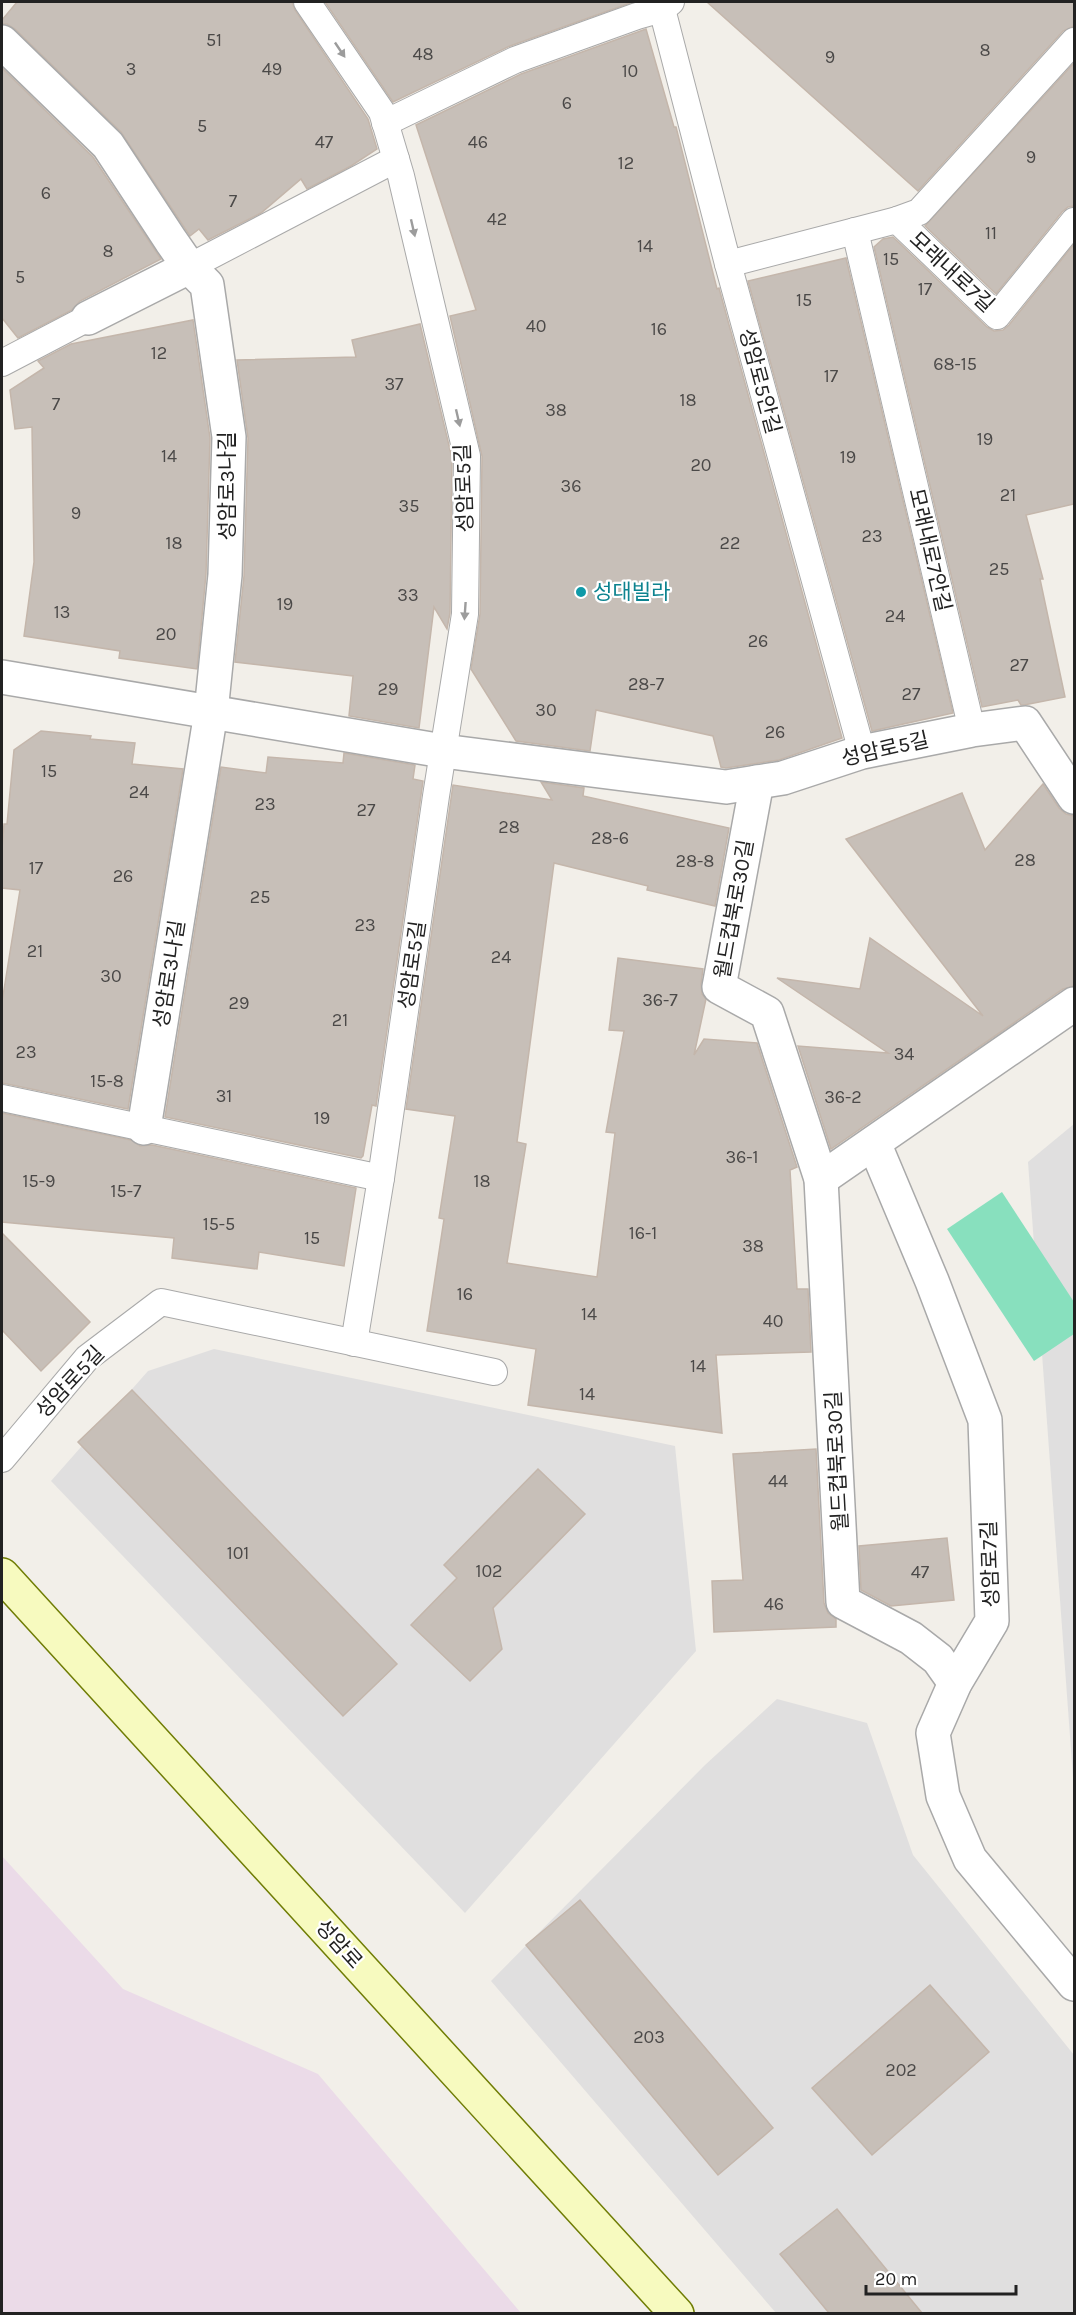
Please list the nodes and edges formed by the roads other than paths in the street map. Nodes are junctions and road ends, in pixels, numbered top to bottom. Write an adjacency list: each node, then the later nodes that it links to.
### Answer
1 (307, 2): 5 (lane, 성암로5길, one-way to 5)
2 (663, 4): 5 (lane, 성암로5안길); 10 (lane, 성암로5안길)
3 (1074, 40): 7 (lane)
4 (2, 42): 11 (street, 성암로3나길)
5 (385, 123): 6 (lane, 성암로5길)
6 (396, 159): 11 (lane); 17 (lane, 성암로5길, one-way to 17)
7 (897, 220): 8 (lane, 모래내로7길); 9 (lane)
8 (1074, 221)
9 (855, 231): 10 (lane); 16 (lane, 모래내로7안길)
10 (728, 264): 18 (lane, 성암로5안길)
11 (189, 267): 12 (street); 15 (street, 성암로3나길)
12 (88, 318): 13 (lane)
13 (2, 363)
14 (2, 677): 15 (street)
15 (211, 712): 17 (street, 성암로5길); 23 (street, 성암로3나길)
16 (972, 730): 18 (street, 성암로5길); 20 (street)
17 (443, 751): 19 (street, 성암로5길); 25 (lane, 성암로5길)
18 (862, 752): 19 (street, 성암로5길)
19 (758, 782): 26 (street, 월드컵북로30길)
20 (1074, 797)
21 (1074, 1004): 24 (street)
22 (2, 1098): 23 (lane)
23 (144, 1128): 25 (lane)
24 (874, 1143): 26 (street); 31 (street, 성암로7길)
25 (381, 1178): 27 (lane, 성암로5길)
26 (822, 1179): 31 (street, 월드컵북로30길)
27 (354, 1343): 28 (lane, 성암로5길); 29 (lane, 성암로5길)
28 (494, 1372)
29 (2, 1459)
30 (2, 1575): 33 (main road, 성암로)
31 (955, 1683): 32 (street, 성암로7길)
32 (1074, 1984)
33 (677, 2313)

